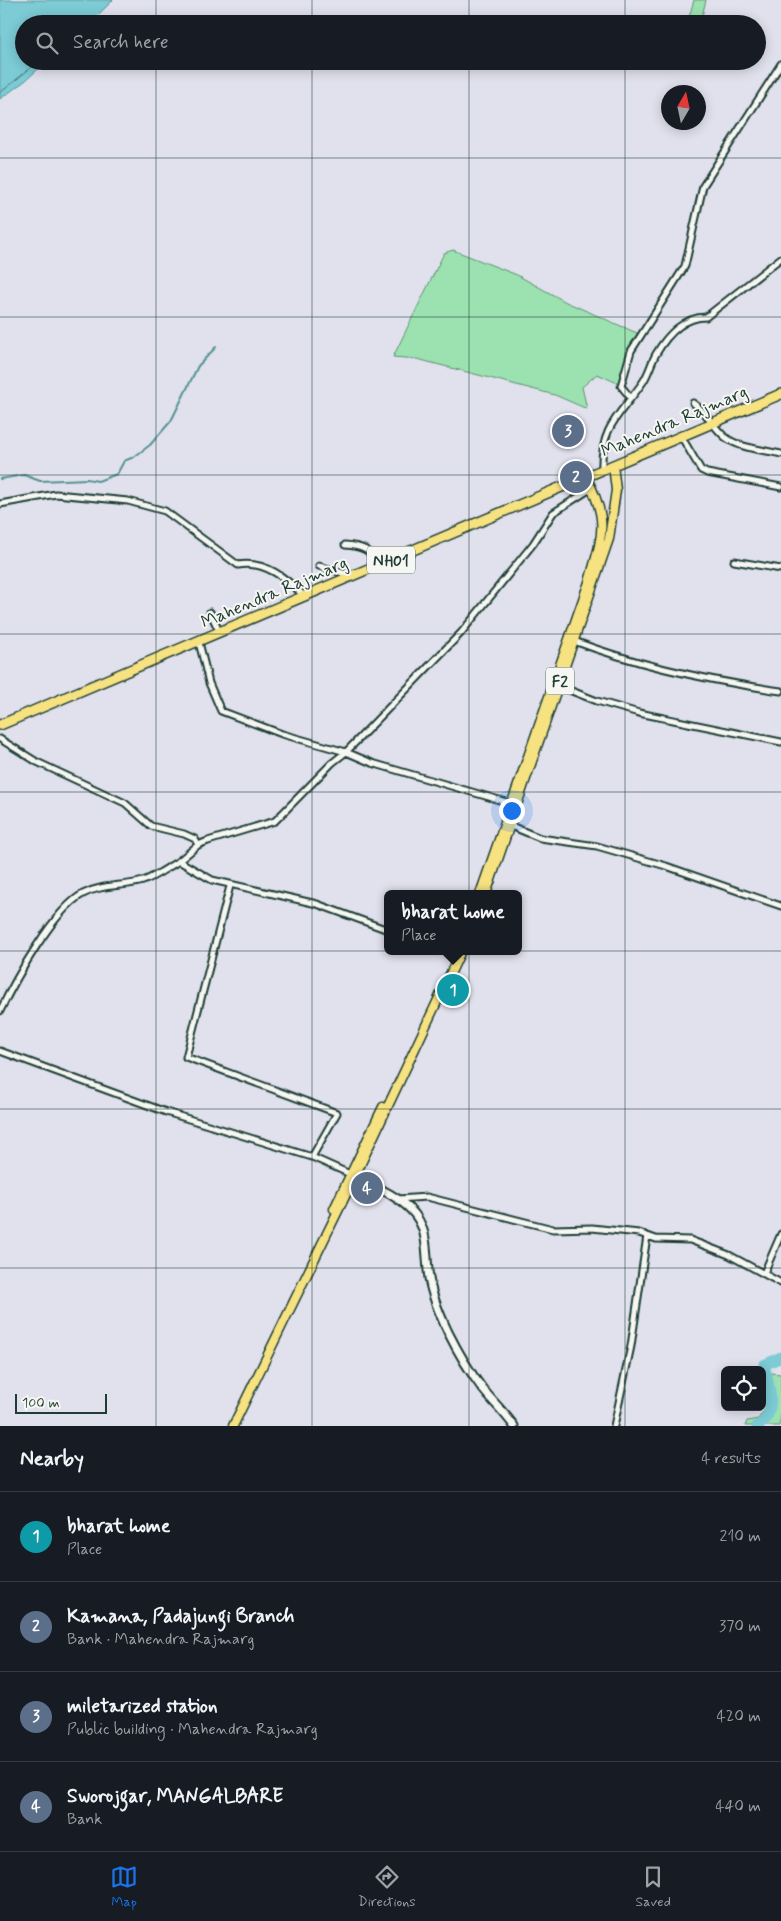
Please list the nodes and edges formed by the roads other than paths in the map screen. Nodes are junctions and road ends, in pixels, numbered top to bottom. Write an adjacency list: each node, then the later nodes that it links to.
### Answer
1 (781, 64): 4 (street)
2 (781, 258): 4 (street)
3 (781, 394): 6 (highway, Mahendra Rajmarg / NH01)
4 (630, 397): 10 (street)
5 (693, 403): 6 (street)
6 (711, 423): 7 (highway, Mahendra Rajmarg / NH01); 8 (street)
7 (681, 436): 9 (highway, Mahendra Rajmarg / NH01); 12 (street)
8 (781, 454)
9 (613, 465): 10 (highway, Mahendra Rajmarg / NH01); 24 (main road, F2)
10 (602, 470): 11 (highway, Mahendra Rajmarg / NH01)
11 (586, 477): 13 (main road, F2); 17 (highway, Mahendra Rajmarg / NH01)
12 (781, 487)
13 (592, 488): 31 (street); 32 (main road, F2)
14 (0, 504): 21 (street)
15 (345, 545): 17 (street)
16 (734, 561): 19 (street)
17 (380, 565): 20 (highway, Mahendra Rajmarg / NH01)
18 (319, 566): 20 (street)
19 (781, 569)
20 (353, 576): 21 (highway, Mahendra Rajmarg / NH01)
21 (304, 596): 23 (highway, Mahendra Rajmarg / NH01)
22 (210, 612): 23 (street)
23 (220, 633): 25 (highway, Mahendra Rajmarg / NH01)
24 (574, 641): 26 (main road, F2); 27 (street)
25 (199, 642): 28 (highway, Mahendra Rajmarg / NH01); 31 (street)
26 (559, 686): 30 (street); 33 (main road, F2)
27 (781, 691)
28 (0, 725)
29 (0, 739): 34 (street)
30 (781, 742)
31 (346, 752): 32 (street); 34 (street)
32 (513, 804): 37 (main road, F2)
33 (511, 826): 38 (main road, F2); 39 (street)
34 (198, 845): 35 (street)
35 (180, 861): 36 (street); 43 (street)
36 (230, 886): 40 (street); 45 (street)
37 (481, 890)
38 (487, 890)
39 (781, 906)
40 (384, 929)
41 (453, 955): 46 (main road)
42 (459, 955): 46 (main road)
43 (0, 1011)
44 (0, 1051): 45 (street)
45 (312, 1157): 46 (street)
46 (353, 1175): 47 (street); 52 (main road)
47 (398, 1199): 49 (street); 53 (street)
48 (781, 1234): 50 (street)
49 (647, 1236): 50 (street); 54 (street)
50 (764, 1273): 51 (street)
51 (781, 1283)
52 (233, 1426)
53 (514, 1426)
54 (614, 1426)

